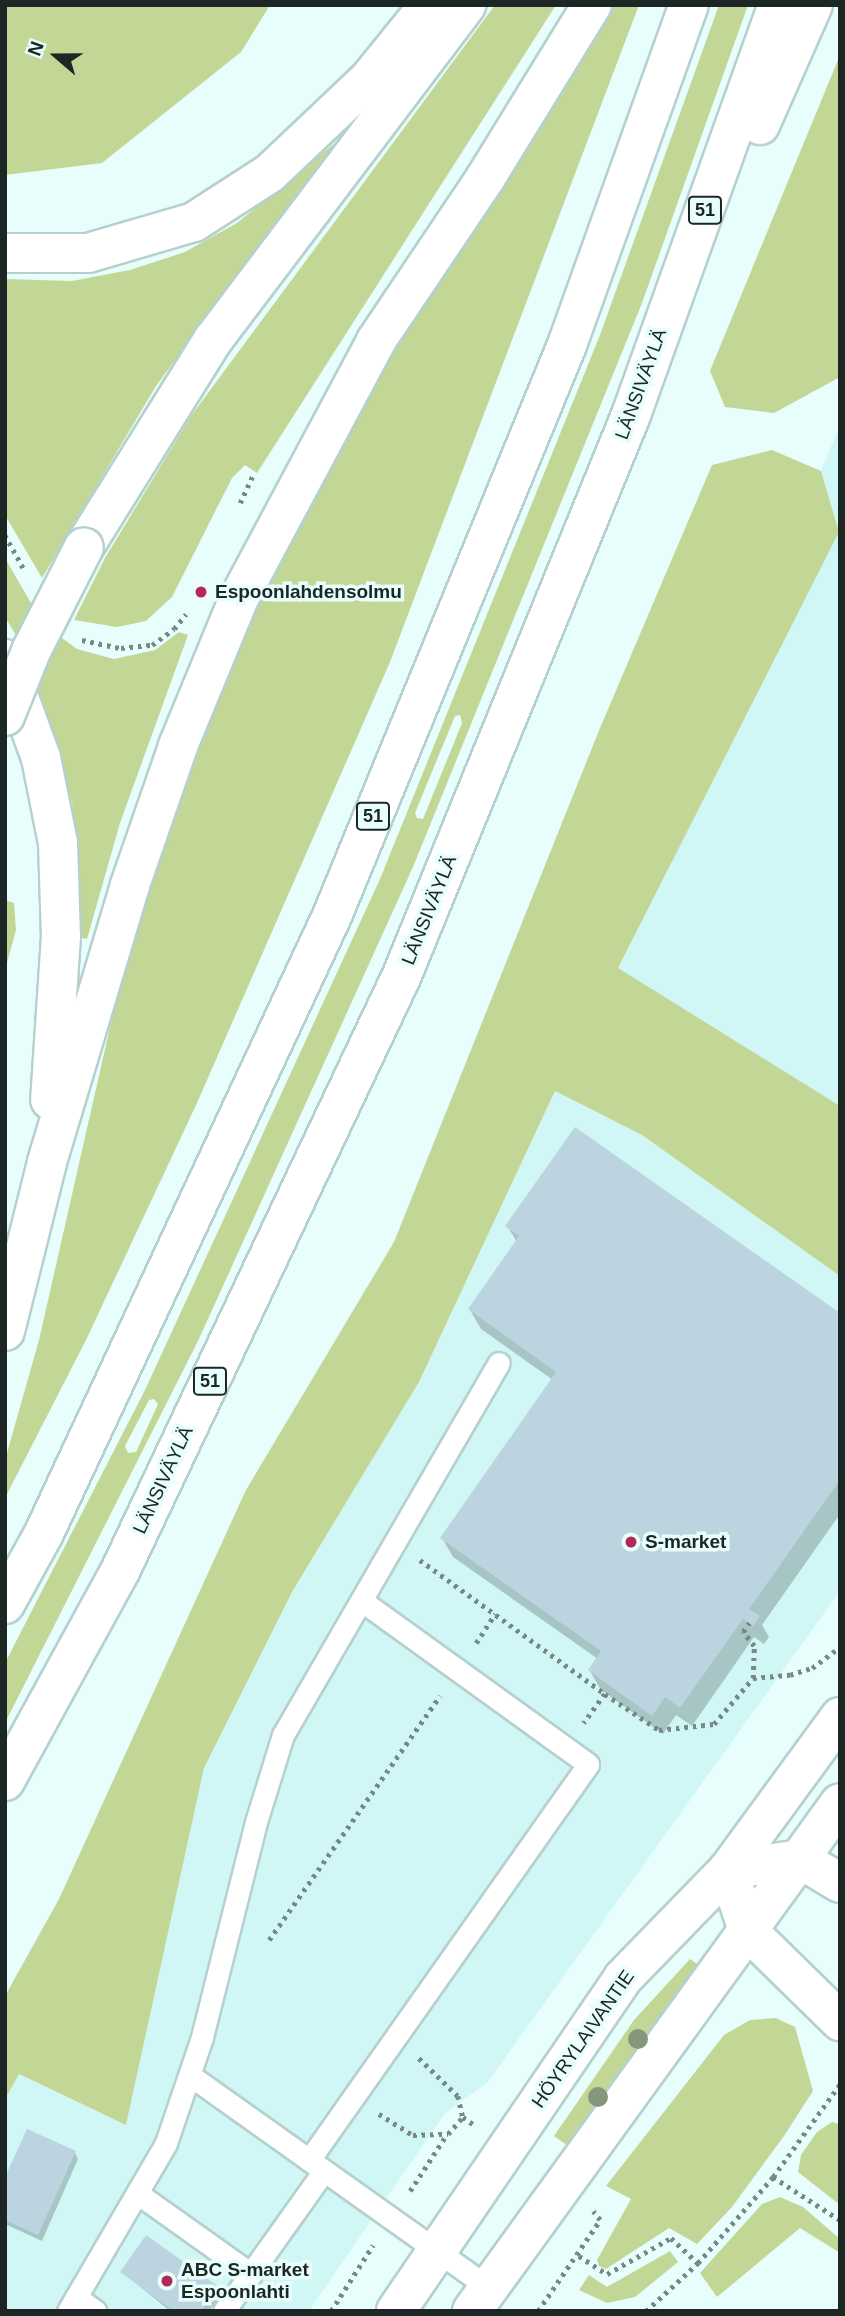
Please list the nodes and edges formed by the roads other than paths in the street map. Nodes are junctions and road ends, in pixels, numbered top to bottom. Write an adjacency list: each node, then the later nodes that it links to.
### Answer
1 (429, 5): 7 (main road)
2 (466, 5): 10 (main road, bridge)
3 (593, 5): 11 (main road)
4 (689, 5): 15 (main road, 51)
5 (778, 5): 8 (main road, LÄNSIVÄYLÄ / 51)
6 (813, 5): 8 (main road)
7 (5, 253)
8 (631, 415): 17 (main road, LÄNSIVÄYLÄ / 51)
9 (5, 659): 11 (main road)
10 (5, 716)
11 (47, 1162): 12 (main road)
12 (5, 1331)
13 (499, 1363): 14 (lane)
14 (363, 1602): 24 (lane); 25 (lane)
15 (5, 1604)
16 (840, 1717): 20 (main road, HÖYRYLAIVANTIE)
17 (5, 1781)
18 (840, 1803): 19 (main road)
19 (800, 1859): 20 (main road); 21 (main road); 22 (main road)
20 (728, 1870): 22 (main road); 27 (main road, HÖYRYLAIVANTIE)
21 (840, 1883)
22 (748, 1931): 23 (main road); 29 (main road)
23 (840, 2021)
24 (191, 2076): 25 (lane); 26 (lane)
25 (316, 2166): 27 (lane); 28 (lane)
26 (137, 2193): 28 (lane); 30 (lane)
27 (437, 2251): 29 (lane); 33 (main road, HÖYRYLAIVANTIE)
28 (251, 2274): 32 (lane)
29 (480, 2299)
30 (72, 2304): 31 (lane)
31 (94, 2311)
32 (224, 2311)
33 (396, 2311)

